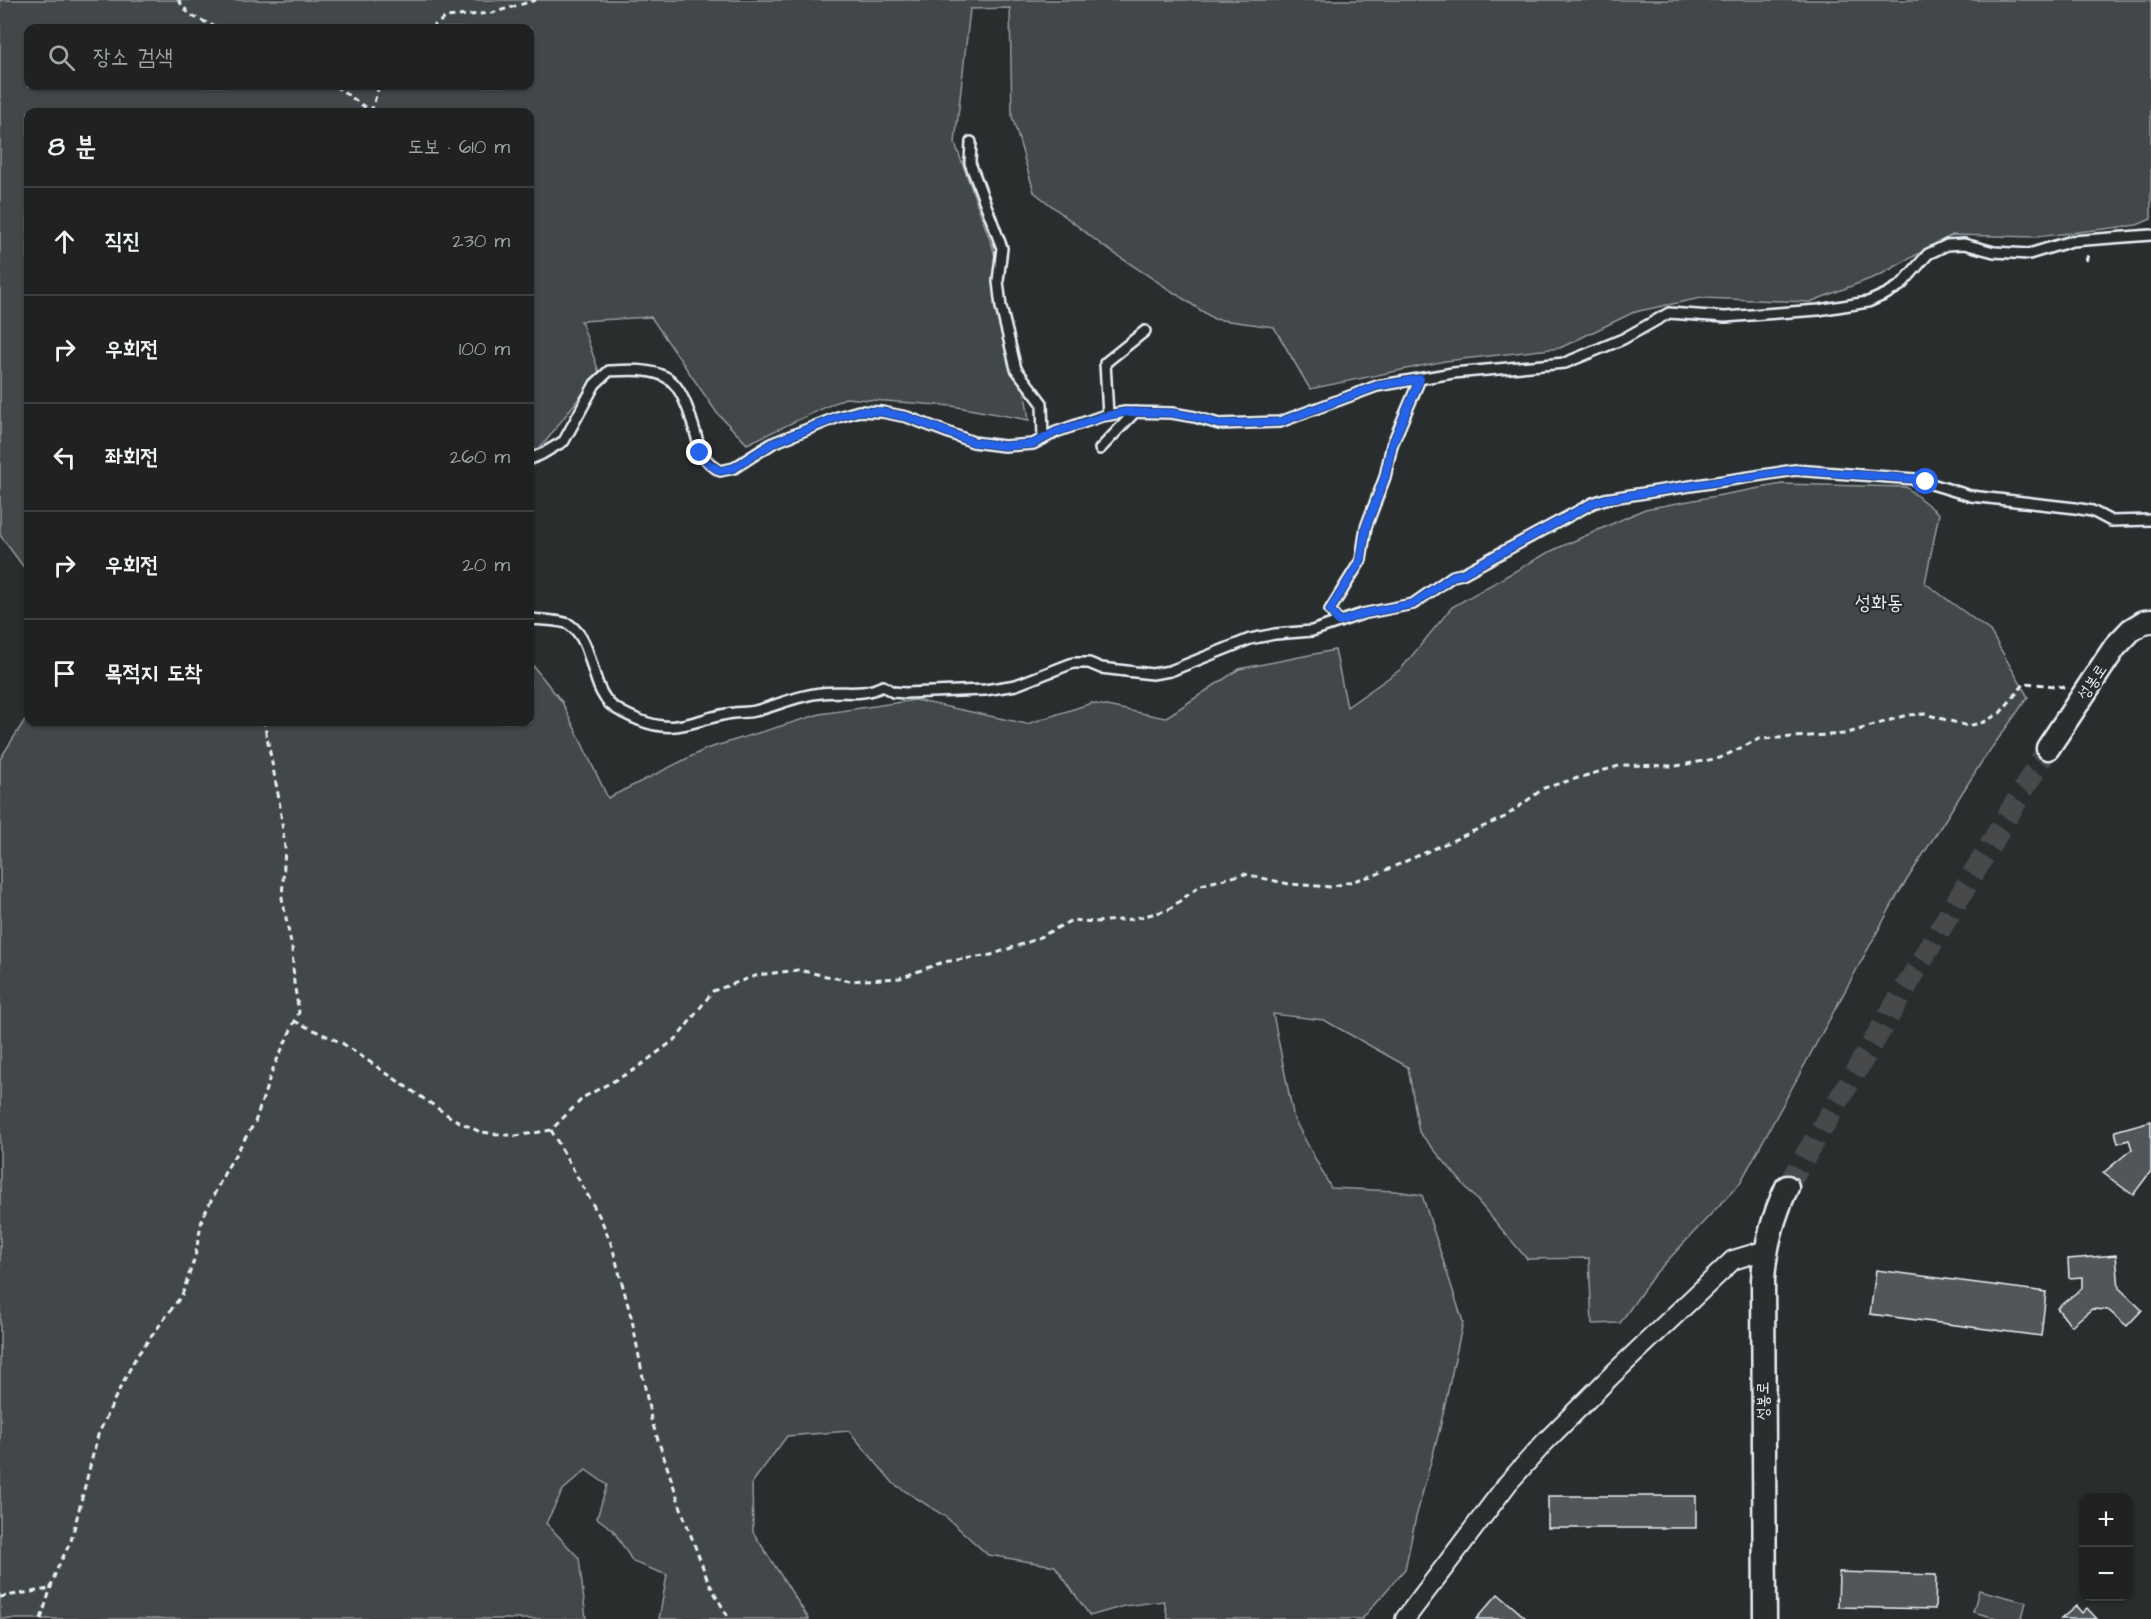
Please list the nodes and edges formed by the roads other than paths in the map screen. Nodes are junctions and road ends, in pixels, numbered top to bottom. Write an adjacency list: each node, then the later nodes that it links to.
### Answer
1 (971, 142): 7 (lane)
2 (2151, 235): 4 (lane)
3 (1145, 331): 6 (lane)
4 (1420, 379): 5 (lane); 13 (lane)
5 (1135, 412): 6 (lane); 8 (lane)
6 (1108, 415): 7 (lane)
7 (1043, 439): 9 (lane)
8 (1100, 449)
9 (534, 457)
10 (2151, 520): 13 (lane)
11 (534, 620): 13 (lane)
12 (2147, 621): 14 (street, 성봉로)
13 (1339, 622)
14 (2049, 748)
15 (1787, 1187): 16 (street, 성봉로)
16 (1766, 1250): 17 (street); 18 (street, 성봉로)
17 (1405, 1619)
18 (1765, 1619)

